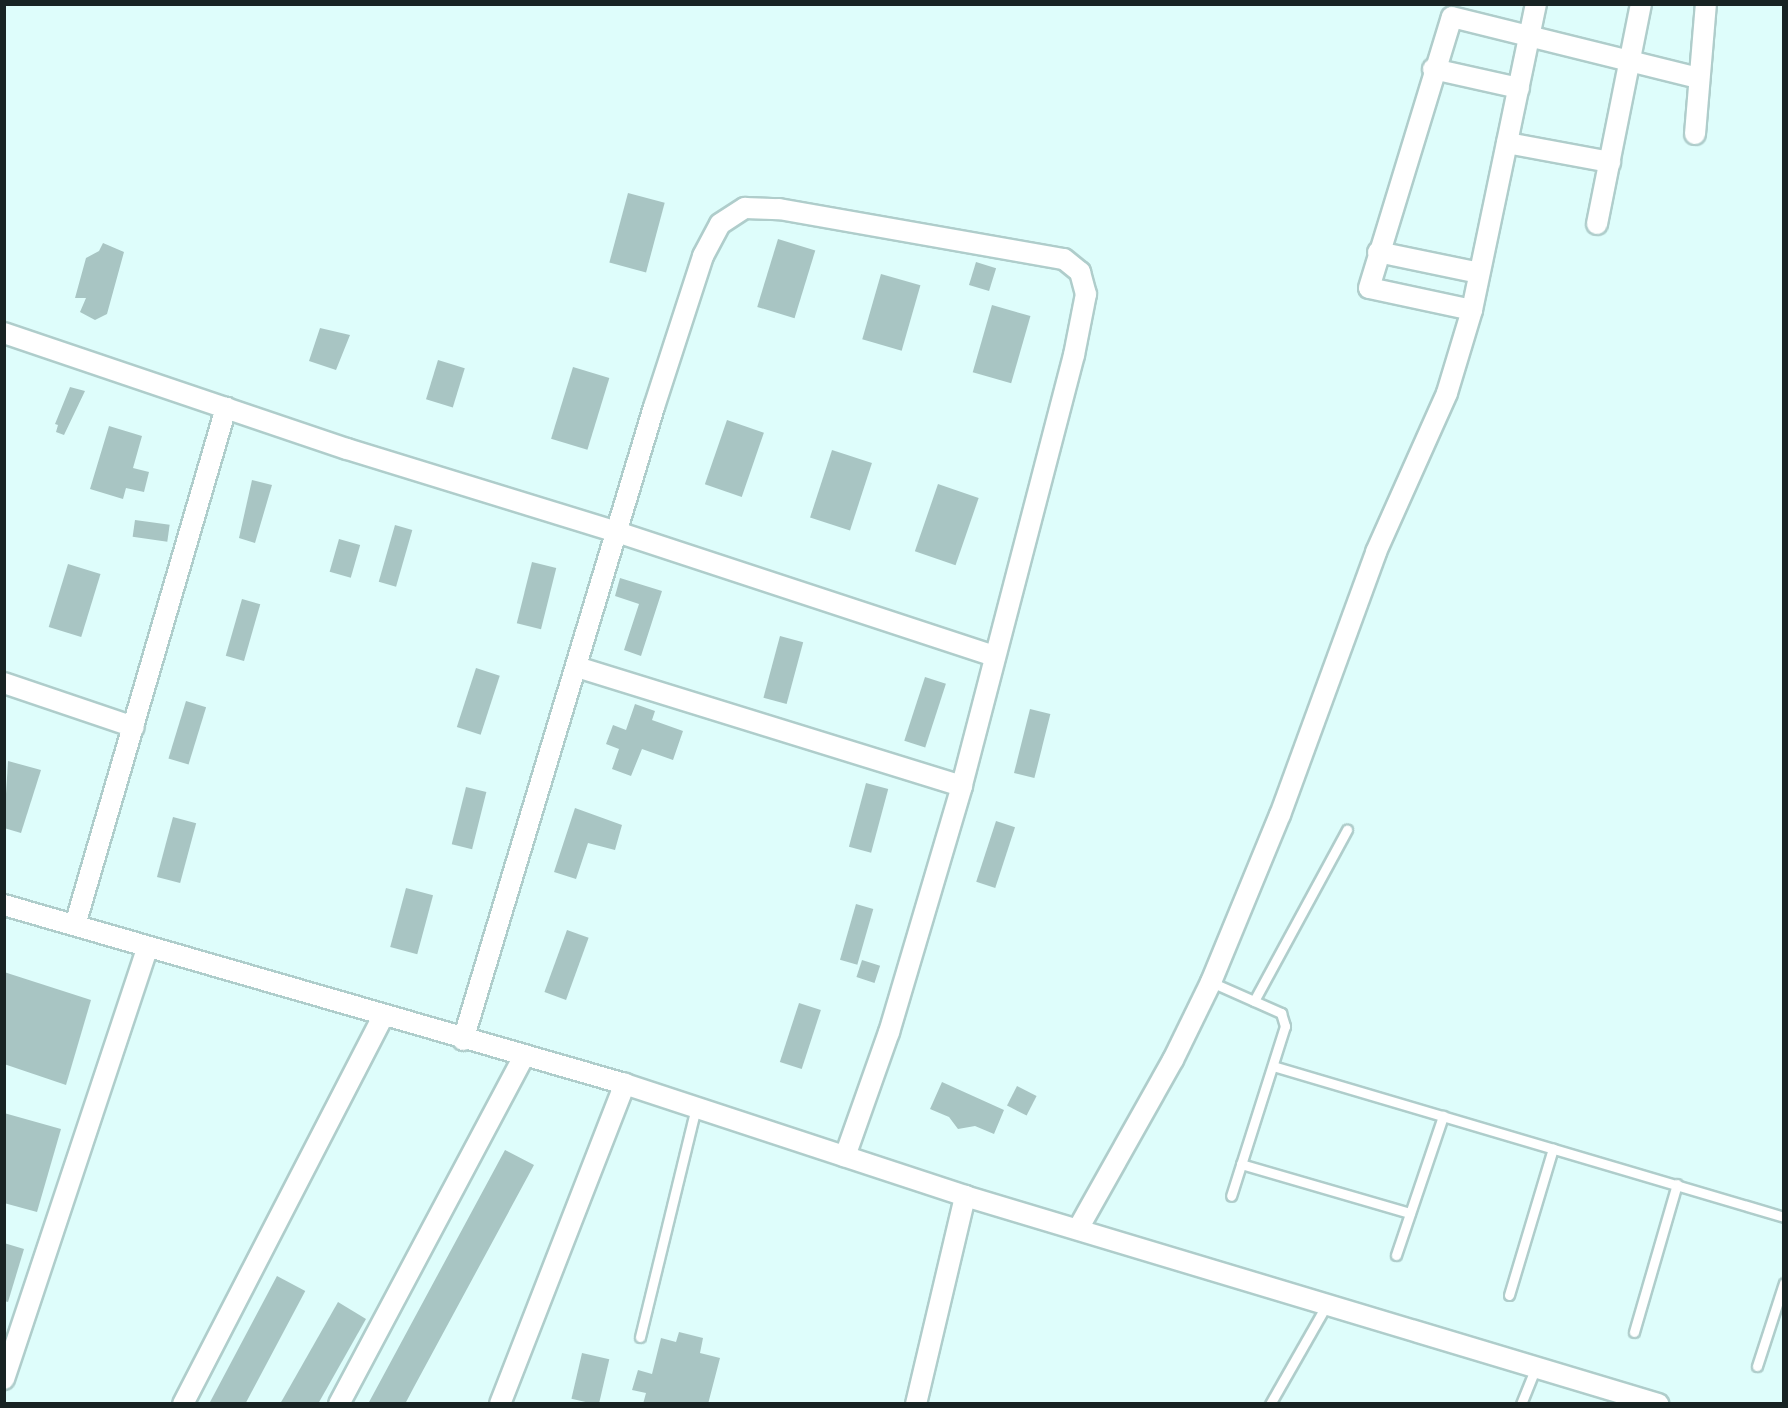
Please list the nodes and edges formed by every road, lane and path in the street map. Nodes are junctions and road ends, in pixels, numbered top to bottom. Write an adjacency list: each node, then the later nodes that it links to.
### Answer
1 (1536, 4): 4 (street)
2 (1641, 4): 5 (street)
3 (1707, 4): 7 (street)
4 (1529, 37): 5 (street); 6 (street); 8 (street)
5 (1630, 61): 7 (street); 11 (street)
6 (1433, 69): 8 (street); 13 (street)
7 (1699, 78): 9 (street)
8 (1519, 88): 10 (street)
9 (1695, 135)
10 (1507, 143): 11 (street); 14 (street)
11 (1610, 162): 12 (street)
12 (1598, 224)
13 (1378, 252): 14 (street); 15 (street)
14 (1479, 273): 15 (street)
15 (1472, 310): 28 (street)
16 (4, 333): 17 (street)
17 (226, 408): 18 (street); 22 (street)
18 (617, 532): 19 (street); 19 (street); 20 (street)
19 (994, 656): 23 (street)
20 (577, 667): 23 (street); 31 (street)
21 (4, 682): 22 (street)
22 (134, 727): 26 (street)
23 (962, 786): 38 (street)
24 (1347, 830): 29 (lane)
25 (4, 904): 26 (street)
26 (75, 925): 27 (street)
27 (148, 947): 30 (street); 54 (street)
28 (1211, 982): 29 (lane); 45 (street)
29 (1254, 1001): 33 (lane)
30 (383, 1016): 31 (street); 56 (street)
31 (463, 1040): 32 (street)
32 (524, 1056): 34 (street); 57 (street)
33 (1273, 1065): 36 (lane); 39 (lane)
34 (625, 1084): 35 (street); 58 (street)
35 (696, 1107): 38 (street); 51 (lane)
36 (1443, 1116): 37 (lane); 43 (lane)
37 (1554, 1148): 40 (lane); 48 (lane)
38 (845, 1156): 41 (street)
39 (1241, 1164): 42 (lane); 43 (lane)
40 (1677, 1184): 44 (lane); 50 (lane)
41 (965, 1196): 45 (street); 59 (street)
42 (1231, 1196)
43 (1410, 1213): 46 (lane)
44 (1784, 1217)
45 (1078, 1229): 49 (street)
46 (1396, 1255)
47 (1784, 1283): 52 (lane)
48 (1509, 1295)
49 (1328, 1304): 53 (street); 60 (lane)
50 (1634, 1332)
51 (640, 1338)
52 (1757, 1366)
53 (1536, 1367): 55 (street); 61 (lane)
54 (4, 1379)
55 (1646, 1402)
56 (183, 1404)
57 (339, 1404)
58 (500, 1404)
59 (916, 1404)
60 (1270, 1404)
61 (1521, 1404)

